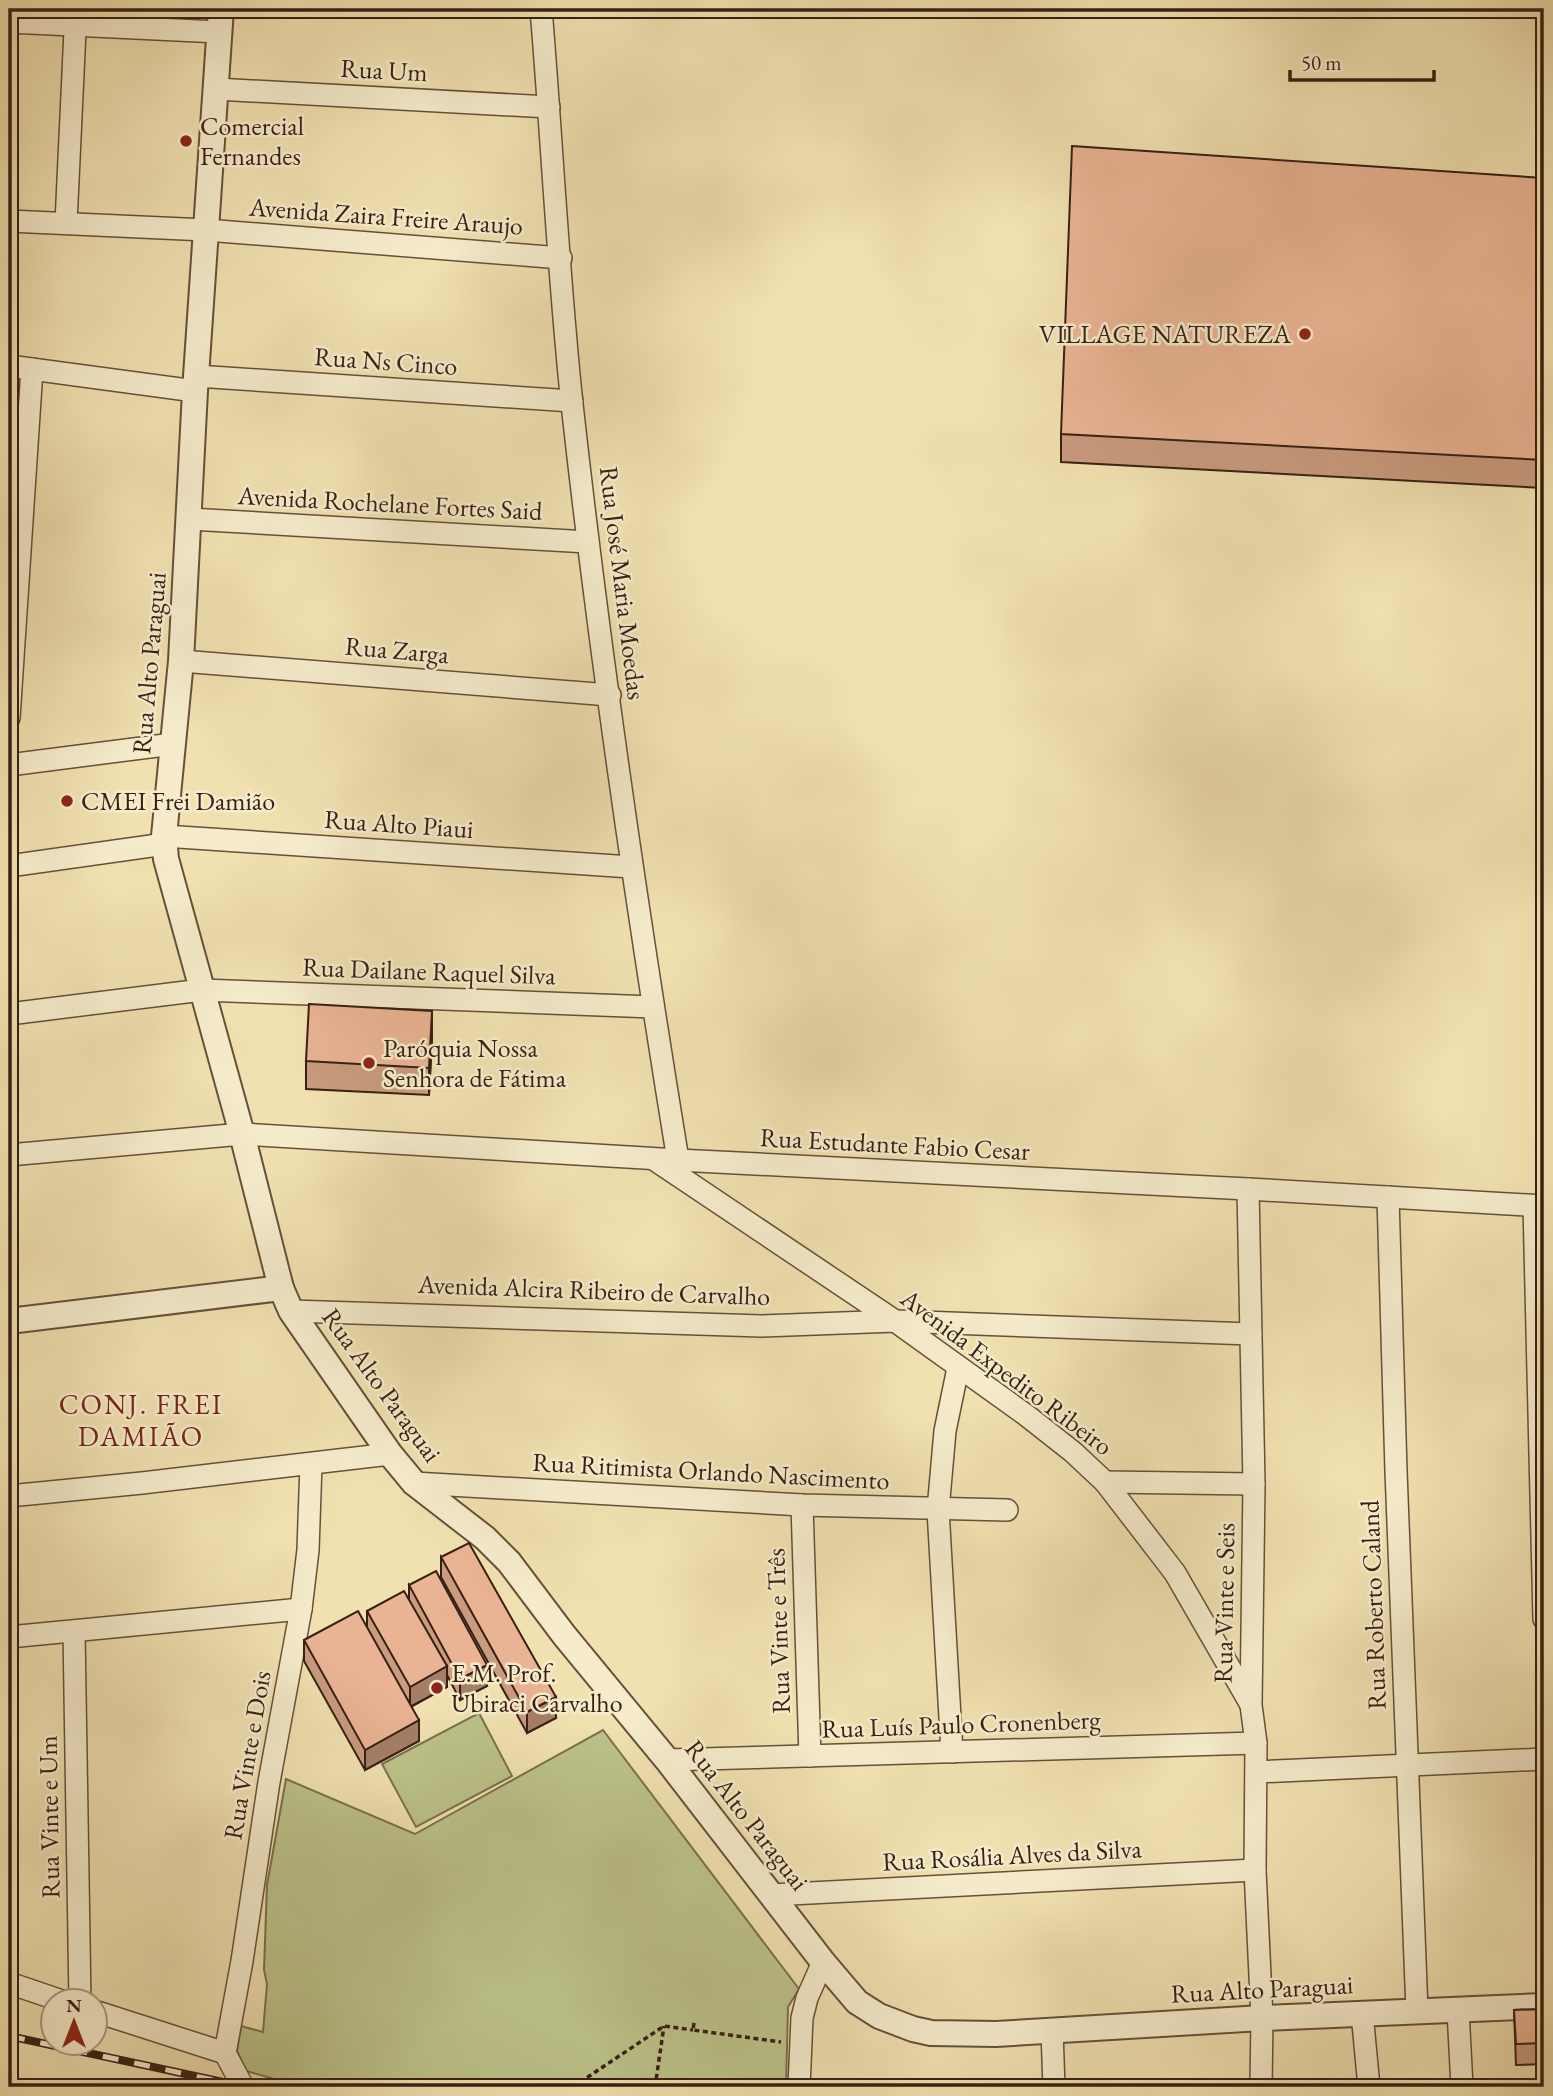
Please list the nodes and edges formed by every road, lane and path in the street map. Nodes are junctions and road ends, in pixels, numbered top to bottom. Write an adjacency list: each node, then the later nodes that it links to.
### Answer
1 (541, 9): 6 (street, Rua José Maria Moedas)
2 (75, 17): 3 (street); 4 (street); 8 (street)
3 (220, 20): 5 (street, Rua Alto Paraguai)
4 (9, 22)
5 (216, 89): 6 (street, Rua Um); 9 (street, Rua Alto Paraguai)
6 (549, 107): 10 (street, Rua José Maria Moedas)
7 (9, 221): 8 (street, Avenida Zaira Freire Araujo)
8 (66, 223): 9 (street, Avenida Zaira Freire Araujo)
9 (206, 230): 10 (street, Avenida Zaira Freire Araujo); 13 (street, Rua Alto Paraguai)
10 (561, 258): 14 (street, Rua José Maria Moedas)
11 (9, 366): 12 (street, Rua Ns Cinco)
12 (32, 369): 13 (street, Rua Ns Cinco); 19 (street)
13 (196, 384): 14 (street, Rua Ns Cinco); 15 (street, Rua Alto Paraguai)
14 (572, 401): 16 (street, Rua José Maria Moedas)
15 (190, 519): 16 (street, Avenida Rochelane Fortes Said); 17 (street, Rua Alto Paraguai)
16 (588, 542): 18 (street, Rua José Maria Moedas)
17 (181, 661): 18 (street, Rua Zarga); 20 (street, Rua Alto Paraguai)
18 (610, 695): 24 (street, Rua José Maria Moedas)
19 (9, 718)
20 (173, 744): 21 (street); 22 (street, Rua Alto Paraguai)
21 (9, 765)
22 (164, 840): 23 (street, Rua Alto Piaui); 24 (street, Rua Alto Piaui); 25 (street, Rua Alto Paraguai)
23 (9, 866)
24 (631, 867): 26 (street, Rua José Maria Moedas)
25 (202, 990): 26 (street, Rua Dailane Raquel Silva); 27 (street, Rua Dailane Raquel Silva); 28 (street, Rua Alto Paraguai)
26 (653, 1007): 31 (street, Rua José Maria Moedas)
27 (9, 1014)
28 (242, 1134): 29 (street, Rua Estudante Fabio Cesar); 30 (street, Rua Estudante Fabio Cesar); 35 (street, Rua Alto Paraguai)
29 (9, 1155)
30 (654, 1159): 31 (street, Rua Estudante Fabio Cesar); 38 (street, Avenida Expedito Ribeiro)
31 (678, 1160): 32 (street, Rua Estudante Fabio Cesar)
32 (1248, 1189): 33 (street, Rua Estudante Fabio Cesar); 39 (street, Rua Vinte e Seis)
33 (1388, 1197): 34 (street, Rua Estudante Fabio Cesar); 60 (street, Rua Roberto Caland)
34 (1539, 1206): 51 (street)
35 (281, 1288): 36 (street, Rua Alto Paraguai); 37 (street)
36 (291, 1311): 38 (street, Avenida Alcira Ribeiro de Carvalho); 41 (street, Rua Alto Paraguai)
37 (9, 1321)
38 (895, 1321): 39 (street, Avenida Alcira Ribeiro de Carvalho); 40 (street, Avenida Expedito Ribeiro)
39 (1251, 1334): 45 (street, Rua Vinte e Seis)
40 (958, 1368): 43 (street, Avenida Expedito Ribeiro); 48 (street)
41 (390, 1454): 42 (street); 44 (street, Rua Alto Paraguai)
42 (311, 1464): 46 (street); 50 (street, Rua Vinte e Dois)
43 (1105, 1482): 45 (street); 54 (street, Avenida Expedito Ribeiro)
44 (414, 1483): 47 (street, Rua Ritimista Orlando Nascimento); 59 (street, Rua Alto Paraguai)
45 (1254, 1484): 54 (street, Rua Vinte e Seis)
46 (9, 1496)
47 (802, 1505): 48 (street, Rua Ritimista Orlando Nascimento); 57 (street, Rua Vinte e Três)
48 (938, 1510): 49 (street, Rua Ritimista Orlando Nascimento); 56 (street)
49 (1007, 1510)
50 (301, 1609): 52 (street); 79 (street, Rua Vinte e Dois)
51 (1544, 1619)
52 (74, 1631): 53 (street); 66 (street, Rua Vinte e Um)
53 (9, 1637)
54 (1251, 1705): 55 (street, Rua Vinte e Seis)
55 (1256, 1743): 56 (street, Rua Luís Paulo Cronenberg); 61 (street, Rua Vinte e Seis)
56 (952, 1752): 57 (street, Rua Luís Paulo Cronenberg)
57 (810, 1756): 59 (street, Rua Luís Paulo Cronenberg)
58 (1544, 1759): 60 (street)
59 (667, 1760): 63 (street, Rua Alto Paraguai)
60 (1408, 1766): 61 (street); 70 (street, Rua Roberto Caland)
61 (1256, 1772): 62 (street, Rua Vinte e Seis)
62 (1255, 1870): 63 (street, Rua Rosália Alves da Silva); 73 (street, Rua Vinte e Seis)
63 (771, 1895): 64 (street, Rua Alto Paraguai)
64 (823, 1962): 77 (street, Rua Alto Paraguai); 78 (street)
65 (9, 1983): 67 (street)
66 (80, 1988)
67 (38, 1992)
68 (1544, 2006): 69 (street, Rua Alto Paraguai)
69 (1458, 2010): 70 (street, Rua Alto Paraguai); 87 (street)
70 (1417, 2011): 71 (street, Rua Alto Paraguai)
71 (1362, 2013): 73 (street, Rua Alto Paraguai); 86 (street)
72 (108, 2015): 79 (street)
73 (1262, 2018): 77 (street, Rua Alto Paraguai); 85 (street, Rua Vinte e Seis)
74 (694, 2023): 76 (path)
75 (664, 2026): 76 (path); 81 (path); 82 (path)
76 (693, 2029): 78 (path)
77 (1052, 2031): 84 (street)
78 (800, 2045): 83 (street)
79 (225, 2053): 80 (street)
80 (242, 2087)
81 (573, 2087)
82 (655, 2087)
83 (799, 2087)
84 (1054, 2087)
85 (1261, 2087)
86 (1369, 2087)
87 (1462, 2087)

